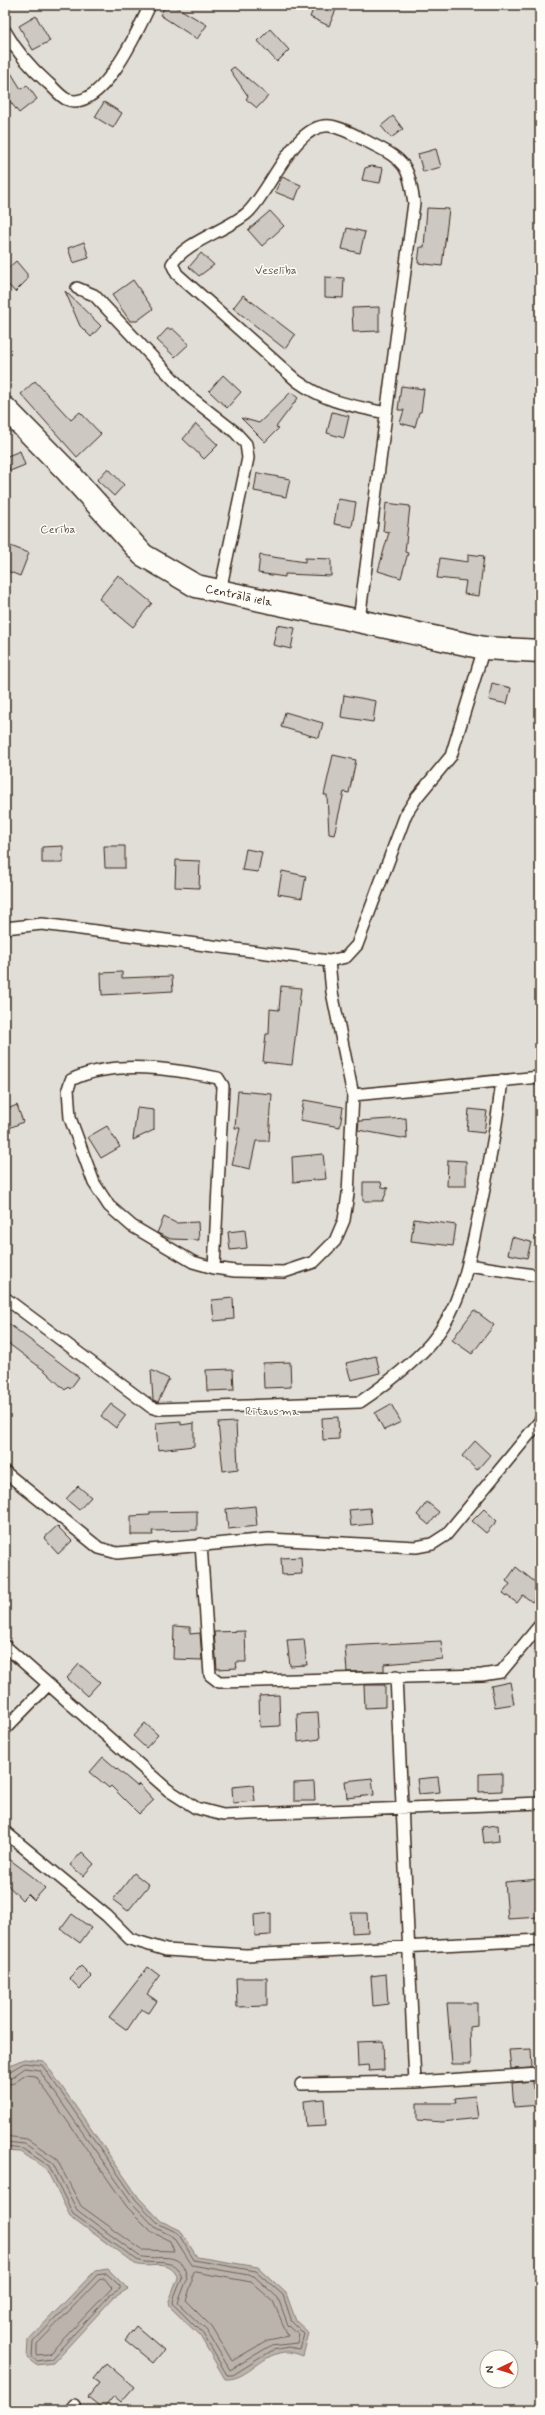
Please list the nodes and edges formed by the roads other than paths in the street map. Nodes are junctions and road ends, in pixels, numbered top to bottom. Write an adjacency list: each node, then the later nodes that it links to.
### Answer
1 (150, 5): 2 (lane)
2 (5, 31)
3 (77, 288): 6 (lane)
4 (5, 408): 6 (street, Centrālā iela)
5 (386, 412): 5 (lane); 7 (lane)
6 (220, 591): 7 (street, Centrālā iela)
7 (359, 620): 8 (street, Centrālā iela)
8 (484, 648): 9 (street, Centrālā iela); 11 (lane)
9 (540, 651)
10 (5, 928): 11 (lane)
11 (329, 961): 14 (lane)
12 (540, 1077): 13 (lane)
13 (502, 1080): 14 (lane); 15 (lane)
14 (353, 1095): 16 (lane)
15 (468, 1265): 17 (lane); 18 (lane)
16 (214, 1268): 16 (lane)
17 (540, 1276)
18 (5, 1298)
19 (540, 1421): 21 (lane)
20 (5, 1472): 21 (lane)
21 (201, 1544): 24 (lane)
22 (540, 1625): 24 (lane)
23 (5, 1646): 25 (lane)
24 (396, 1676): 28 (lane)
25 (48, 1684): 26 (lane); 28 (lane)
26 (5, 1729)
27 (540, 1803): 28 (lane)
28 (402, 1809): 31 (lane)
29 (5, 1832): 31 (lane)
30 (540, 1940): 31 (lane)
31 (409, 1947): 33 (lane)
32 (540, 2074): 33 (lane)
33 (416, 2082): 34 (lane)
34 (301, 2084)

